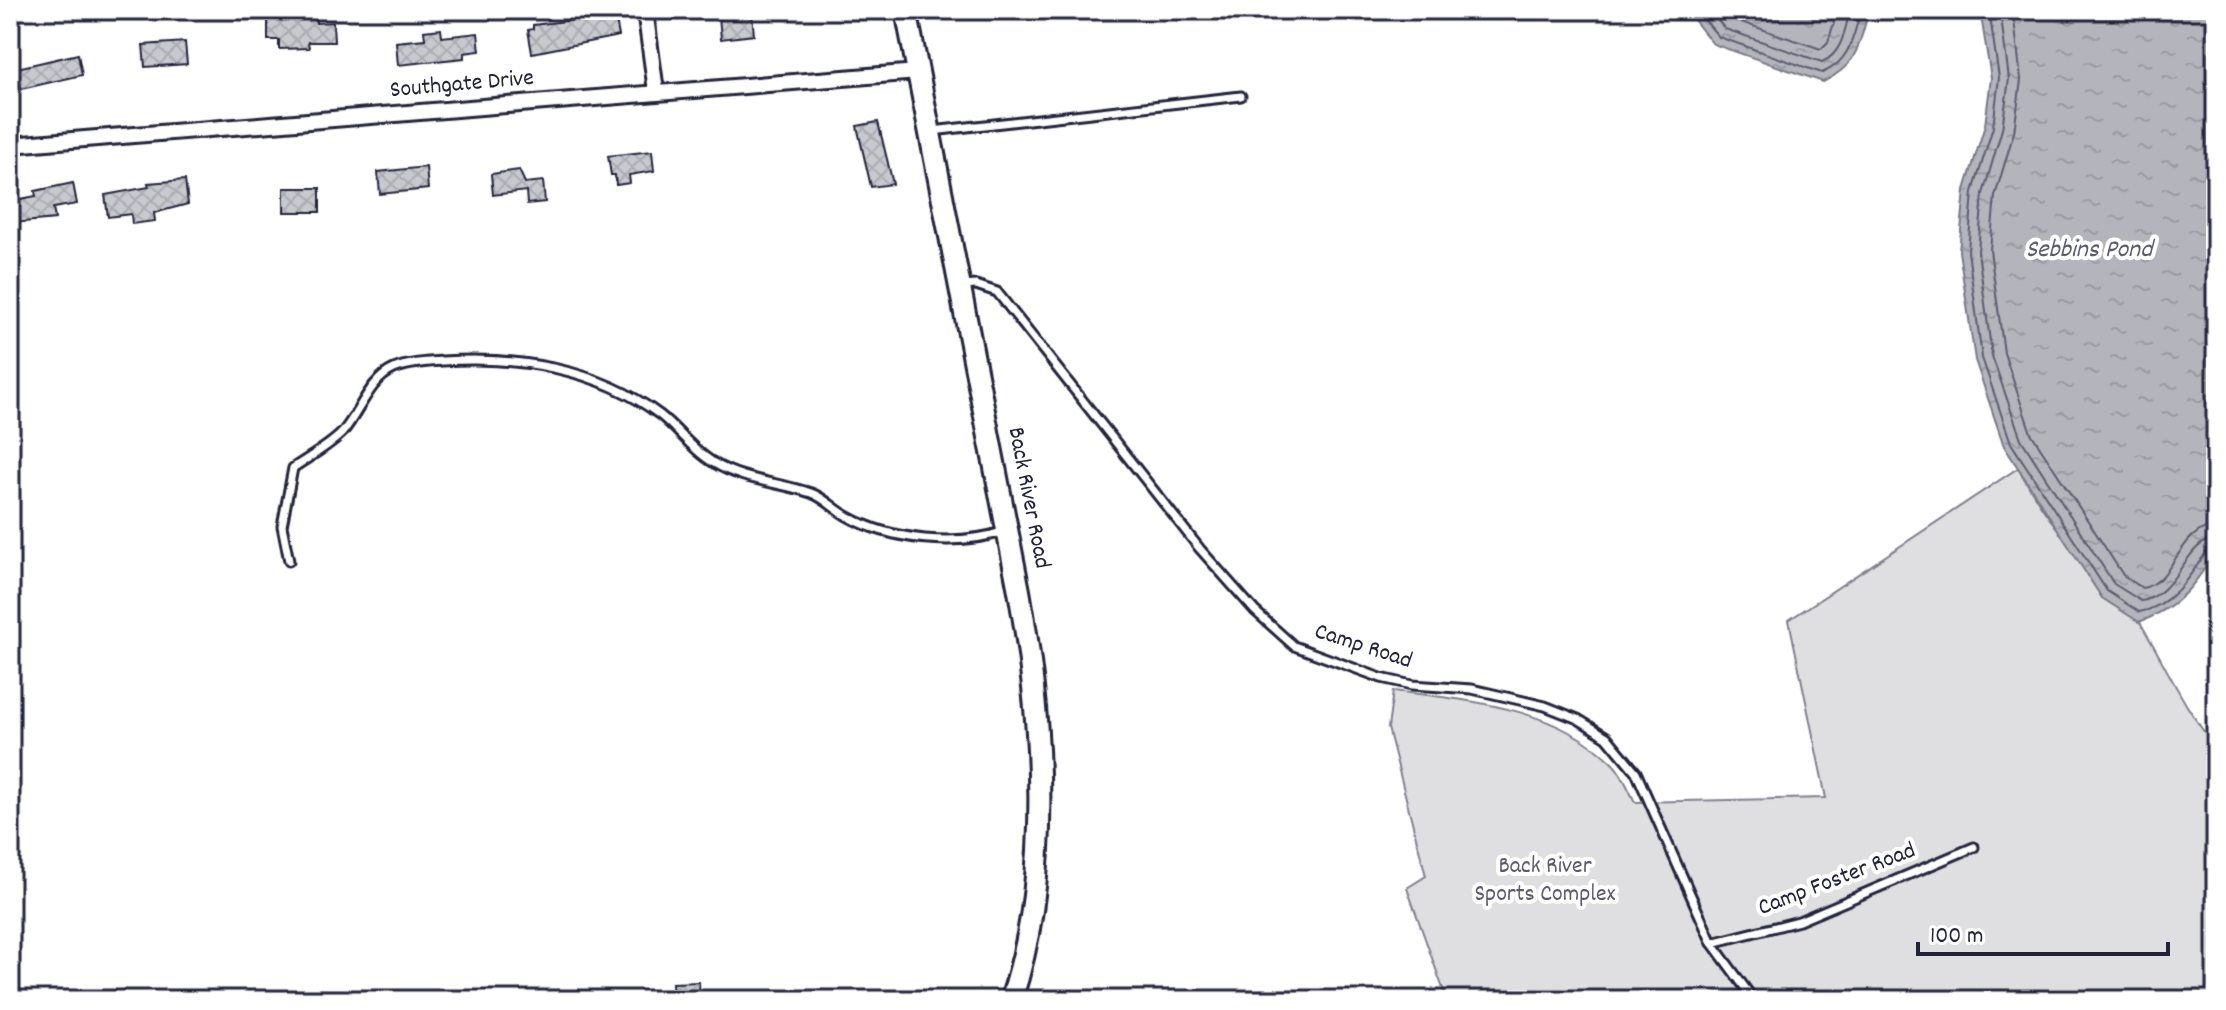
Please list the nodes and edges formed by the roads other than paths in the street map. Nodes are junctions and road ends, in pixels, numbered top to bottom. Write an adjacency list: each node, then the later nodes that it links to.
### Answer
1 (645, 10): 4 (street)
2 (906, 10): 3 (street, Back River Road)
3 (918, 72): 4 (street, Southgate Drive); 6 (street, Back River Road)
4 (656, 91): 7 (street, Southgate Drive)
5 (1241, 96): 6 (lane)
6 (930, 131): 8 (street, Back River Road)
7 (10, 145)
8 (961, 286): 9 (street, Back River Road); 12 (lane, Camp Road)
9 (1007, 530): 10 (lane); 13 (street, Back River Road)
10 (289, 561)
11 (1974, 847): 12 (lane, Camp Foster Road)
12 (1712, 943): 14 (lane, Camp Road)
13 (1011, 1000)
14 (1754, 1000)

